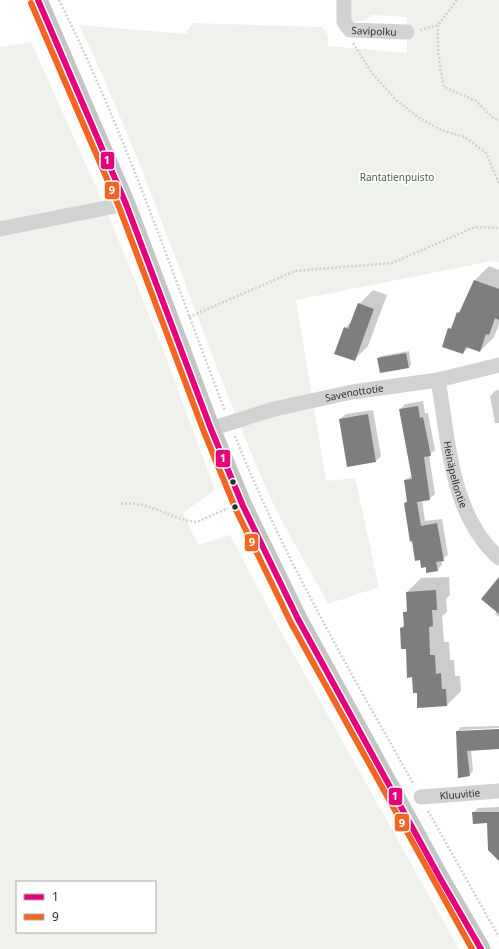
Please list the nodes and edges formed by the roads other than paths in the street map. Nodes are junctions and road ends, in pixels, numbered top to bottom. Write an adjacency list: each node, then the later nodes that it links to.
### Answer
1 (38, 0): 4 (main road)
2 (344, 0): 3 (street, Savipolku)
3 (407, 32)
4 (126, 204): 5 (street); 8 (main road)
5 (0, 230)
6 (499, 365): 7 (street, Savenottotie)
7 (438, 380): 8 (street, Savenottotie); 9 (street, Heinäpellontie)
8 (211, 430): 12 (main road)
9 (499, 558)
10 (499, 791): 11 (street, Kluuvitie)
11 (420, 798)
12 (481, 949)

